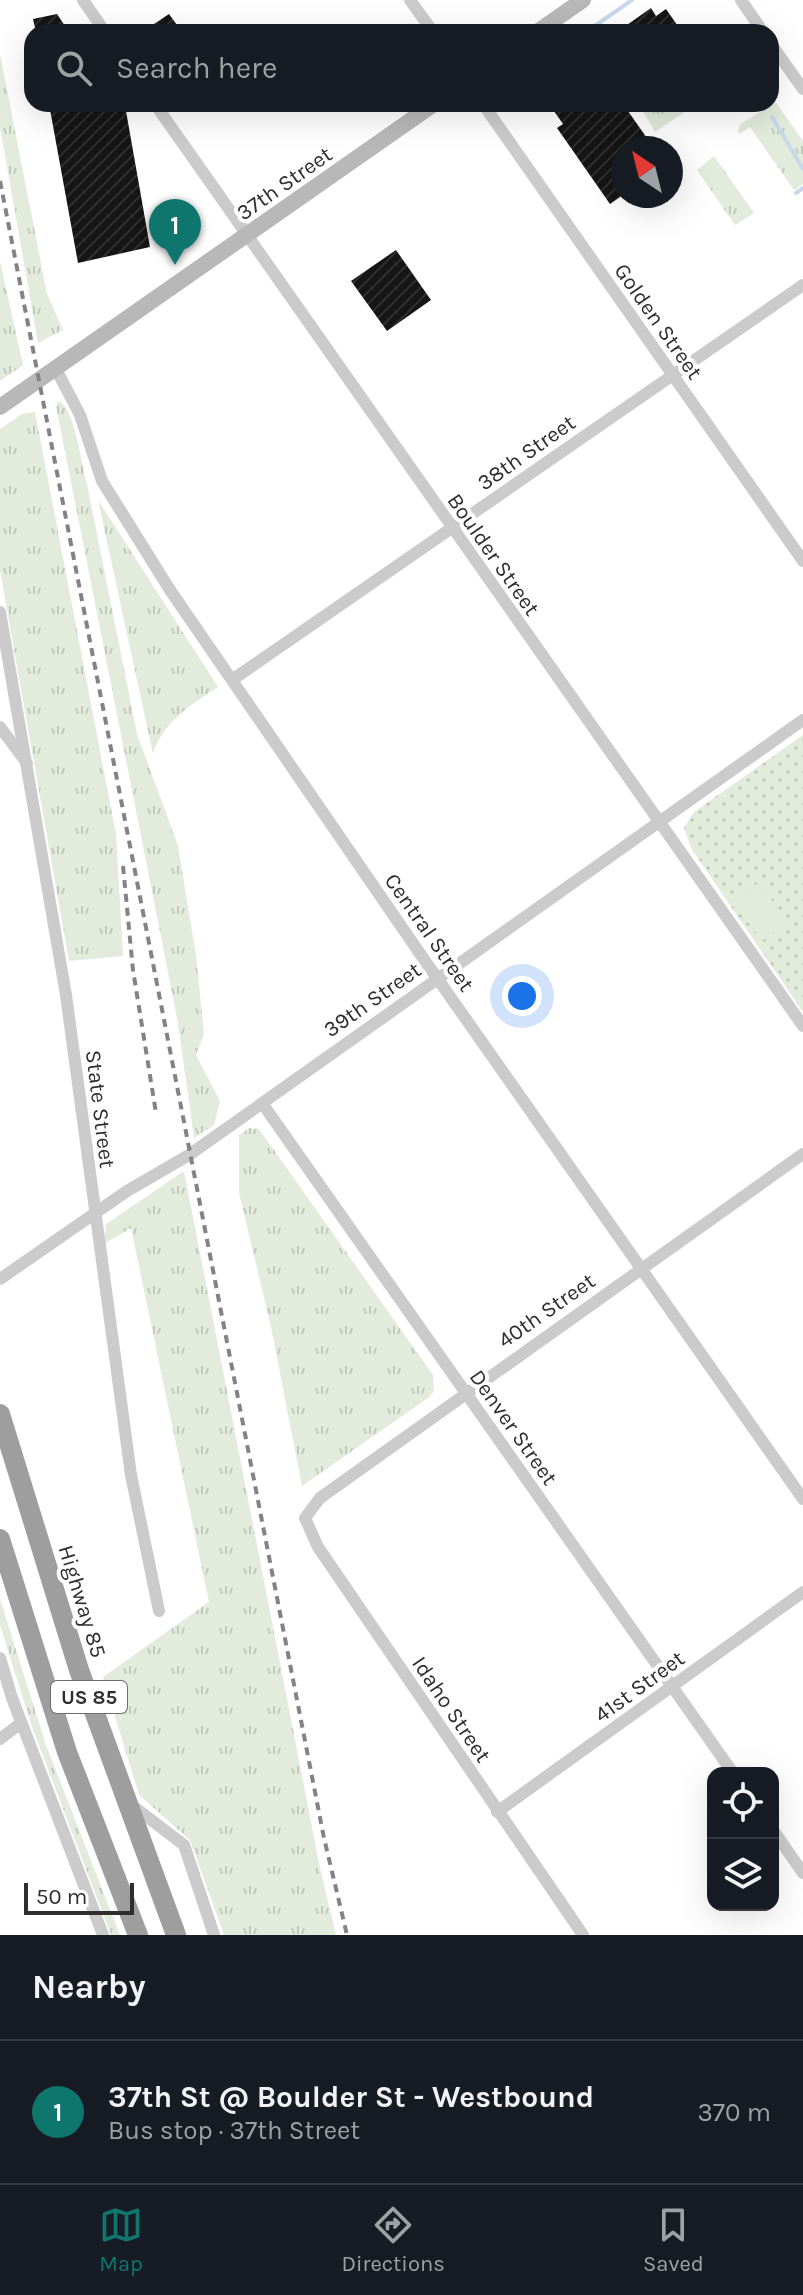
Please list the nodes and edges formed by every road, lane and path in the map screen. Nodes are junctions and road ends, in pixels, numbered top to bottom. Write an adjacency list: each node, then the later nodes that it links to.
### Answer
1 (83, 0): 5 (street)
2 (410, 0): 6 (street)
3 (583, 0): 7 (main road)
4 (741, 0): 8 (street)
5 (100, 24)
6 (427, 24)
7 (548, 24)
8 (758, 24)
9 (779, 55): 10 (street)
10 (803, 89)
11 (161, 112): 14 (street, Boulder Street)
12 (423, 112): 14 (main road, 37th Street)
13 (489, 112): 17 (street, Golden Street)
14 (247, 236): 16 (main road, 37th Street); 19 (street, Boulder Street)
15 (803, 285): 17 (street, 38th Street)
16 (56, 369): 18 (main road, 37th Street); 22 (street, Central Street)
17 (672, 375): 19 (street, 38th Street); 20 (street, Golden Street)
18 (0, 407)
19 (452, 529): 22 (street, 38th Street); 26 (street, Boulder Street)
20 (803, 561)
21 (0, 612): 25 (street, State Street)
22 (232, 680): 27 (street, Central Street)
23 (803, 720): 26 (street, 39th Street)
24 (0, 727): 25 (street)
25 (29, 767): 31 (street, State Street)
26 (659, 822): 27 (street, 39th Street); 28 (street, Boulder Street)
27 (437, 978): 29 (street, 39th Street); 32 (street, Central Street)
28 (803, 1026)
29 (262, 1103): 31 (street, 39th Street); 34 (street, Denver Street)
30 (803, 1154): 32 (street, 40th Street)
31 (94, 1213): 33 (street, 39th Street); 40 (street, State Street)
32 (641, 1268): 34 (street, 40th Street); 36 (street, Central Street)
33 (0, 1279)
34 (466, 1392): 37 (street, 40th Street); 42 (street, Denver Street)
35 (0, 1414): 48 (highway, Highway 85 / US 85)
36 (803, 1499)
37 (315, 1503): 49 (street, Idaho Street)
38 (0, 1539): 53 (highway, US 85)
39 (803, 1592): 42 (street, 41st Street)
40 (159, 1611)
41 (0, 1658): 43 (street)
42 (672, 1686): 47 (street, Denver Street); 49 (street, 41st Street)
43 (12, 1698): 44 (street); 45 (street)
44 (0, 1706)
45 (21, 1723): 46 (street); 52 (street)
46 (0, 1739)
47 (729, 1767)
48 (125, 1800): 54 (highway, Highway 85 / US 85); 55 (street)
49 (497, 1812): 56 (street, Idaho Street)
50 (779, 1839): 51 (street)
51 (803, 1873)
52 (103, 1935)
53 (138, 1935)
54 (176, 1935)
55 (214, 1935)
56 (583, 1935)

